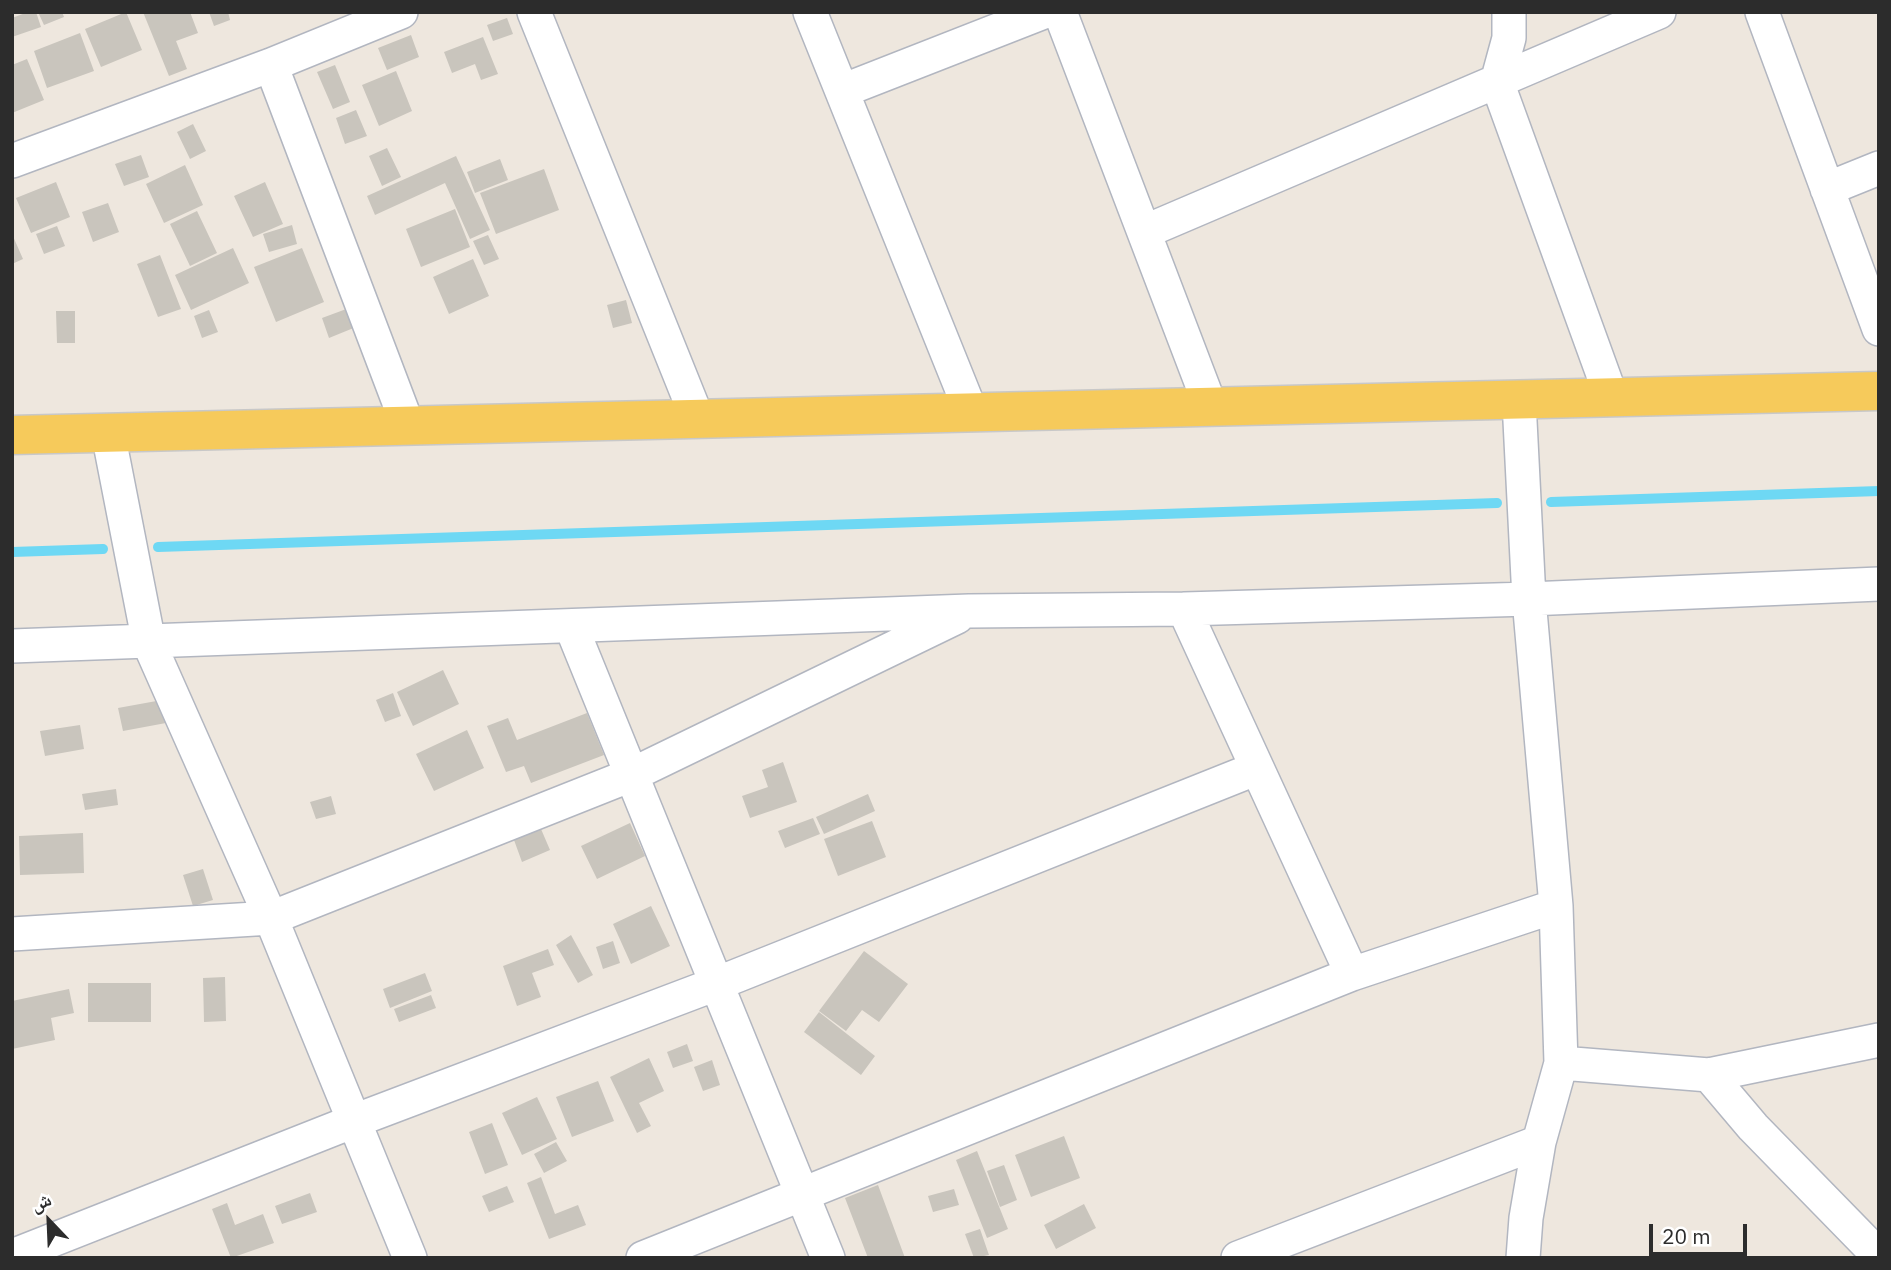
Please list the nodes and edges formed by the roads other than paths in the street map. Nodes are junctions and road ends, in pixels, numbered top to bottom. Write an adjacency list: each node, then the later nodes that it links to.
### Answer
1 (401, 12): 9 (street)
2 (534, 12): 22 (street)
3 (810, 12): 11 (street)
4 (1044, 12): 11 (street)
5 (1060, 12): 15 (street)
6 (1509, 12): 10 (street)
7 (1659, 12): 10 (street)
8 (1762, 12): 14 (street)
9 (271, 65): 12 (street); 23 (street)
10 (1497, 82): 15 (street); 18 (street)
11 (842, 92): 21 (street)
12 (12, 161)
13 (1879, 169): 14 (street)
14 (1827, 189): 16 (street)
15 (1144, 232): 20 (street)
16 (1879, 329)
17 (1879, 391): 18 (main road)
18 (1612, 399): 19 (main road)
19 (1519, 401): 20 (main road); 27 (street)
20 (1211, 408): 21 (main road)
21 (971, 412): 22 (main road)
22 (698, 419): 23 (main road)
23 (408, 426): 24 (main road)
24 (108, 433): 25 (main road); 31 (street)
25 (12, 435)
26 (1879, 584): 27 (street)
27 (1529, 599): 28 (street); 35 (street)
28 (1184, 609): 29 (street); 33 (street)
29 (969, 611): 30 (street); 34 (street)
30 (571, 626): 31 (street); 34 (street)
31 (149, 643): 32 (street); 36 (street)
32 (12, 646)
33 (1255, 769): 38 (street); 39 (street)
34 (631, 775): 36 (street); 39 (street)
35 (1556, 905): 38 (street); 41 (street)
36 (271, 918): 37 (street); 43 (street)
37 (12, 934)
38 (1352, 974): 45 (street)
39 (716, 984): 43 (street); 45 (street)
40 (1879, 1040): 42 (street)
41 (1562, 1063): 42 (street); 44 (street)
42 (1709, 1075): 47 (street)
43 (354, 1121): 46 (street); 48 (street)
44 (1539, 1142): 51 (street); 52 (street)
45 (802, 1192): 49 (street); 50 (street)
46 (12, 1256)
47 (1879, 1256)
48 (410, 1258)
49 (643, 1258)
50 (828, 1258)
51 (1238, 1258)
52 (1523, 1258)

